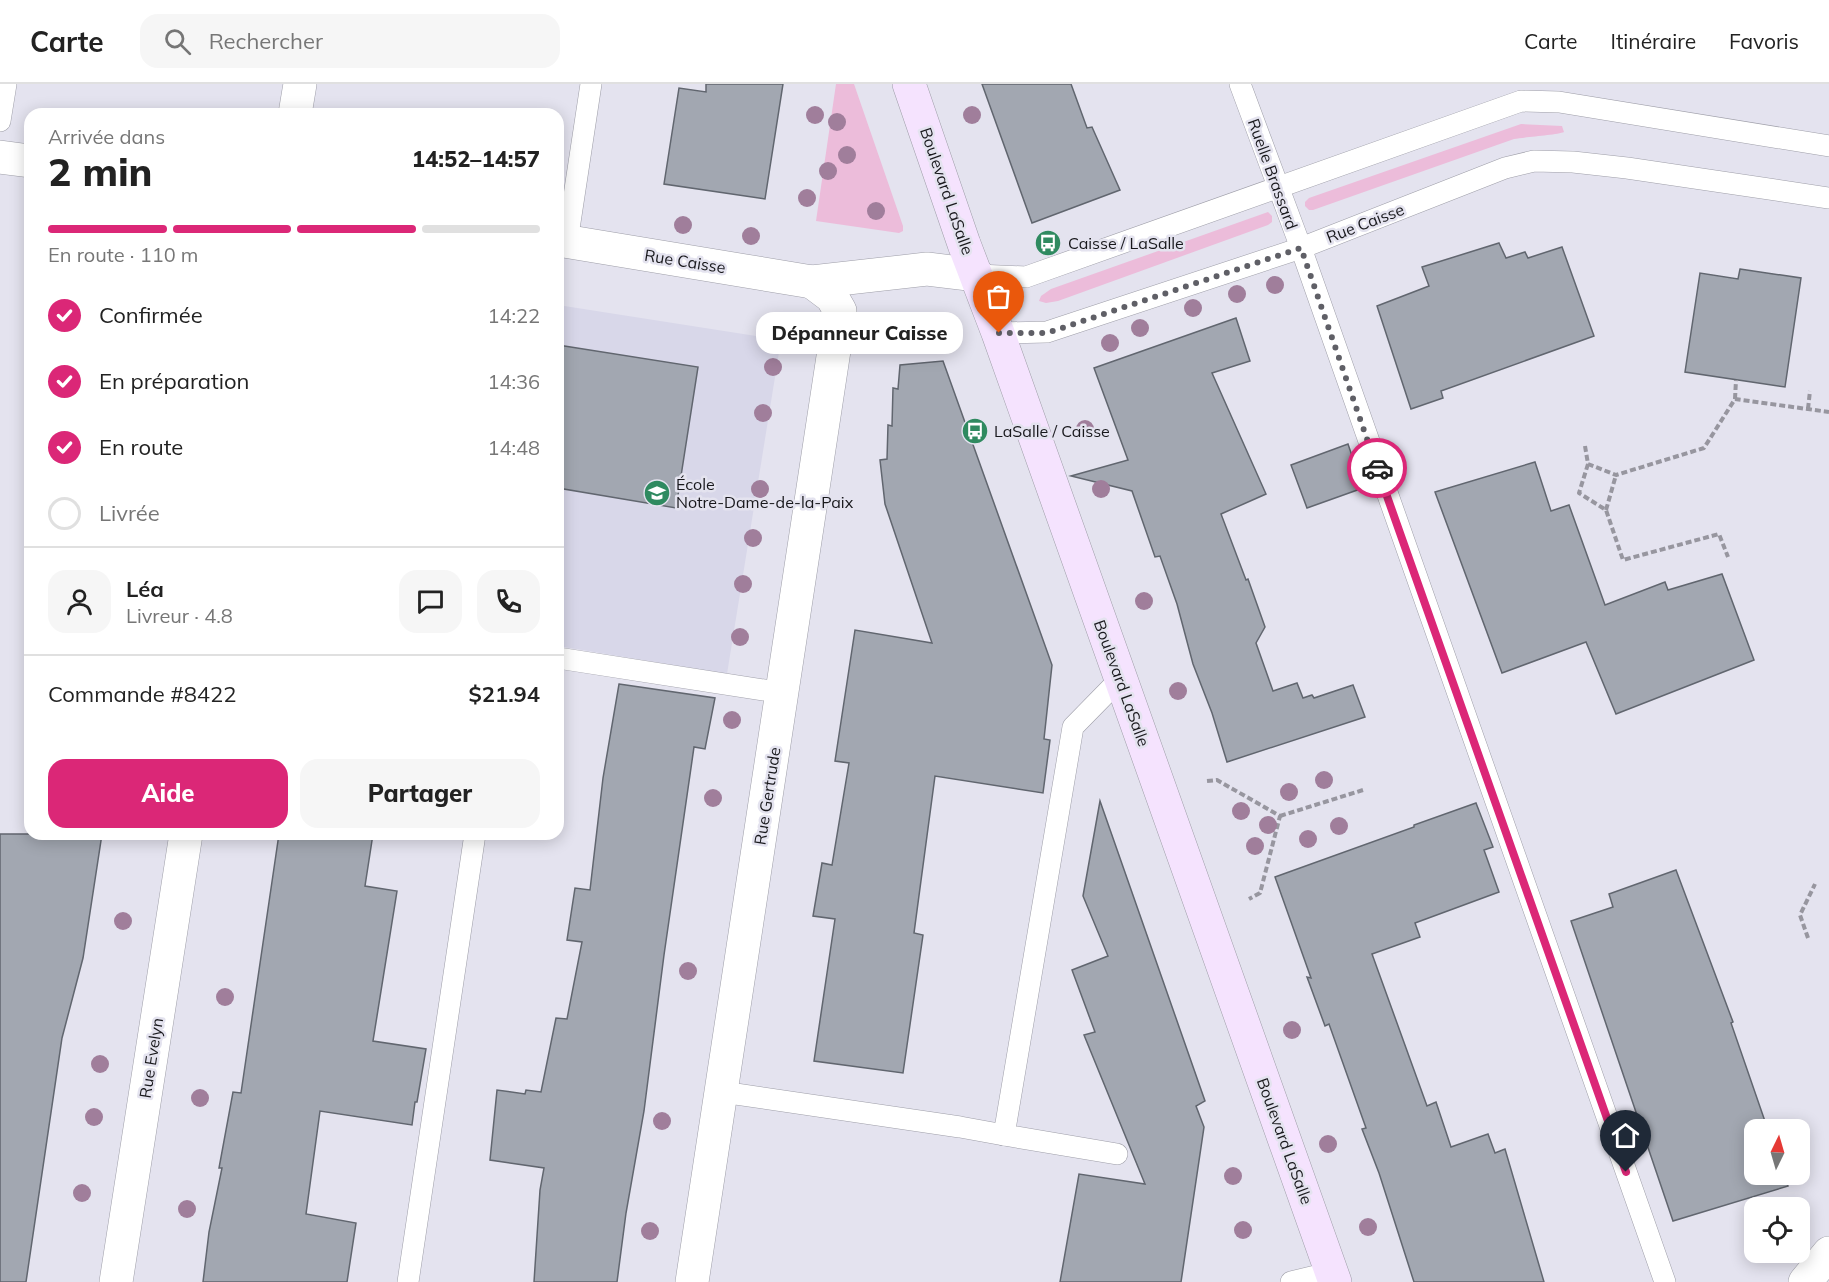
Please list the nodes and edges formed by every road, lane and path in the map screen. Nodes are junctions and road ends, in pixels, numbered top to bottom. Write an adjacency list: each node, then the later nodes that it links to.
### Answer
1 (6, 84): 7 (lane)
2 (300, 84): 6 (street)
3 (591, 84): 13 (lane)
4 (909, 84): 16 (main road, Boulevard LaSalle)
5 (1240, 84): 11 (lane, Ruelle Brassard)
6 (296, 108)
7 (0, 121)
8 (1829, 146): 11 (lane)
9 (0, 157): 10 (street)
10 (24, 160)
11 (1276, 186): 15 (lane, Ruelle Brassard); 16 (lane)
12 (1829, 198): 15 (lane, Rue Caisse)
13 (564, 230)
14 (564, 241): 17 (street, Rue Caisse)
15 (1301, 248): 19 (lane, Rue Caisse); 50 (lane, Ruelle Brassard)
16 (977, 274): 17 (street, Rue Caisse); 19 (main road, Boulevard LaSalle)
17 (812, 282): 18 (street)
18 (840, 310): 19 (path); 32 (street, Rue Gertrude)
19 (999, 333): 31 (main road, Boulevard LaSalle)
20 (1736, 380): 22 (path)
21 (1810, 391): 23 (path)
22 (1735, 399): 23 (path); 27 (path)
23 (1808, 409): 24 (path)
24 (1829, 412)
25 (1585, 446): 26 (path)
26 (1588, 464): 27 (path); 28 (path)
27 (1616, 475): 28 (path)
28 (1606, 510): 29 (path)
29 (1728, 557)
30 (564, 659): 32 (lane)
31 (1120, 679): 42 (lane); 45 (main road, Boulevard LaSalle)
32 (783, 693): 41 (street, Rue Gertrude)
33 (1207, 781): 35 (path)
34 (1363, 790): 35 (path)
35 (1280, 816): 39 (path)
36 (185, 840): 46 (street, Rue Evelyn)
37 (474, 840): 47 (lane)
38 (1815, 884): 40 (path)
39 (1249, 899)
40 (1808, 938)
41 (722, 1092): 42 (lane); 48 (street, Rue Gertrude)
42 (1004, 1135): 43 (lane)
43 (1117, 1154)
44 (1829, 1253): 51 (street)
45 (1332, 1276): 49 (lane)
46 (116, 1282)
47 (408, 1282)
48 (692, 1282)
49 (1291, 1282)
50 (1665, 1282)
51 (1805, 1282)

